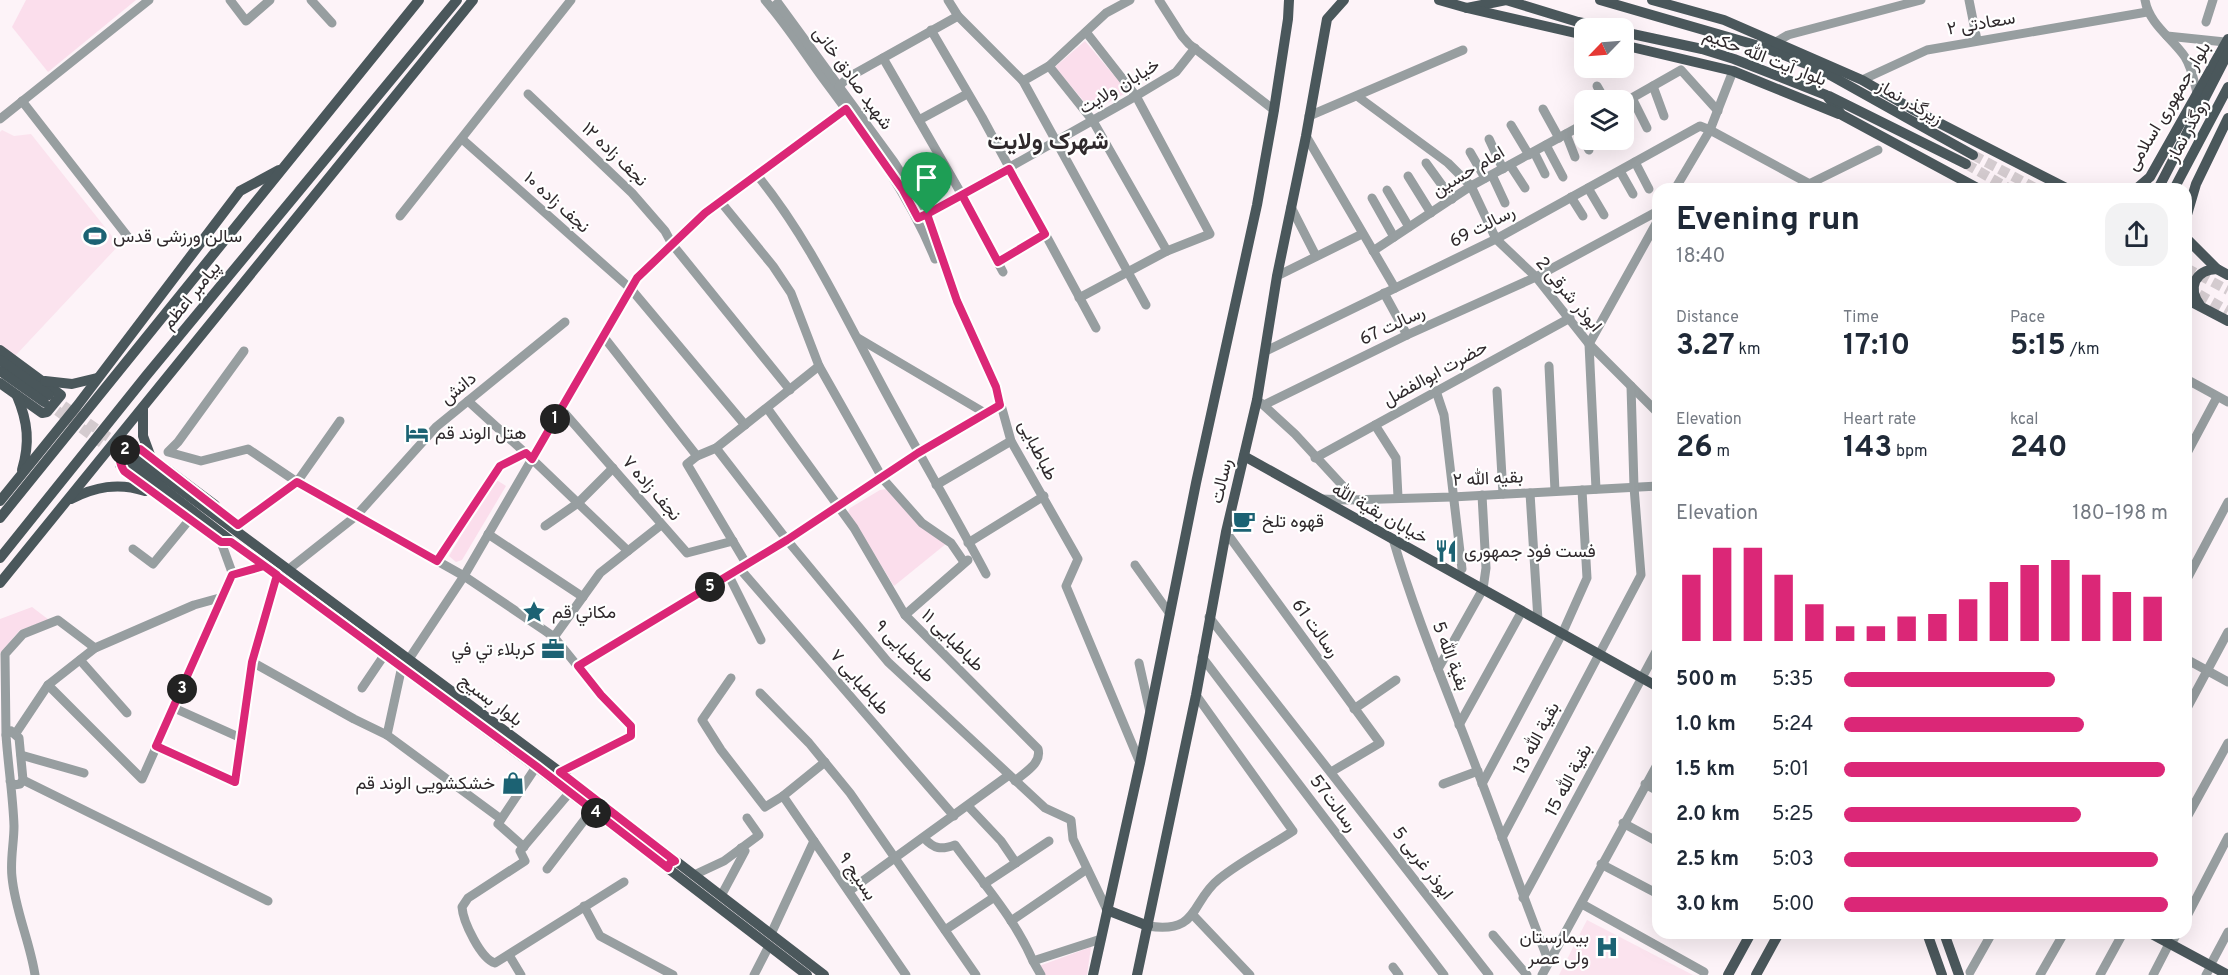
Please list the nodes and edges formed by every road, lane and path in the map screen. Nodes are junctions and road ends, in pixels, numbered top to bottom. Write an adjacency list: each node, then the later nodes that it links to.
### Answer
1 (149, 0): 61 (street)
2 (230, 0): 3 (street)
3 (270, 0)
4 (311, 0): 29 (street)
5 (418, 0): 91 (main road, پیامبر اعظم)
6 (458, 0): 30 (main road, پیامبر اعظم)
7 (473, 0): 37 (main road)
8 (571, 0): 80 (street)
9 (765, 0): 23 (street)
10 (948, 0): 26 (street)
11 (1130, 0): 32 (street)
12 (1159, 0): 40 (street)
13 (1289, 0): 64 (main road, رسالت)
14 (1344, 0): 68 (main road, رسالت)
15 (1439, 0): 24 (main road)
16 (1506, 0): 24 (main road); 27 (main road)
17 (1600, 0): 38 (main road, بلوار آیت الله حکیم)
18 (1653, 0): 38 (main road)
19 (1921, 0): 38 (street)
20 (1969, 0): 36 (street)
21 (2145, 0): 25 (street)
22 (2213, 0): 28 (street)
23 (772, 8): 49 (street, شهید صادق خانی); 62 (street, شهید صادق خانی)
24 (1467, 8): 33 (main road)
25 (2147, 12): 35 (street); 36 (street, سعادتی ۲)
26 (958, 16): 31 (street); 48 (street)
27 (1574, 21)
28 (2206, 22)
29 (332, 23)
30 (434, 29): 37 (main road); 111 (main road, پیامبر اعظم)
31 (931, 30): 43 (street); 56 (street)
32 (1086, 32): 44 (street); 58 (street)
33 (1574, 33)
34 (1634, 35): 57 (main road, بلوار آیت الله حکیم)
35 (2167, 36): 39 (street); 54 (street)
36 (1977, 40): 47 (street, سعادتی ۲)
37 (438, 44): 130 (main road)
38 (1771, 45): 46 (main road, بلوار آیت الله حکیم); 47 (main road)
39 (2227, 45): 54 (main road, بلوار جمهوری اسلامی); 107 (main road, روگذر نماز, bridge)
40 (1195, 48): 58 (street, خیابان ولایت); 64 (street)
41 (1634, 48): 45 (main road)
42 (1463, 50): 59 (street)
43 (883, 58): 49 (street); 72 (street)
44 (1048, 66): 48 (street); 73 (street)
45 (1733, 71): 66 (street); 67 (main road)
46 (1830, 75): 57 (main road, زیرگذر نماز)
47 (1862, 80): 104 (main road)
48 (1023, 81): 82 (street)
49 (839, 86): 128 (street, شهید صادق خانی)
50 (1597, 86): 53 (street)
51 (1653, 86): 60 (street); 66 (street); 69 (street)
52 (2228, 87): 108 (main road, روگذر نماز)
53 (1599, 90)
54 (2197, 93): 94 (main road, بلوار جمهوری اسلامی)
55 (528, 94): 138 (street, نجف زاده ۱۲)
56 (967, 94): 72 (street); 92 (street)
57 (1826, 95): 67 (main road, بلوار آیت الله حکیم)
58 (1136, 96): 73 (street, خیابان ولایت); 140 (street)
59 (1357, 96): 68 (street); 110 (street, ابوذر شرقی 2)
60 (1634, 96)
61 (22, 101): 71 (street); 135 (street)
62 (846, 109): 96 (street); 128 (street, شهید صادق خانی)
63 (1543, 109): 79 (street)
64 (1274, 110): 263 (main road, رسالت)
65 (1634, 110): 75 (street)
66 (1718, 111): 77 (street)
67 (1842, 115): 103 (main road, بلوار آیت الله حکیم)
68 (1309, 116): 78 (main road, رسالت)
69 (1664, 116)
70 (2228, 118): 109 (main road)
71 (0, 119)
72 (919, 120): 117 (street)
73 (1093, 121): 82 (street, خیابان ولایت); 140 (street)
74 (1511, 125): 86 (street)
75 (1647, 128)
76 (1574, 129): 79 (street, امام حسین)
77 (1710, 130): 88 (street, رسالت 69); 100 (street); 101 (street)
78 (1306, 136): 123 (main road, رسالت); 134 (street)
79 (1562, 136): 83 (street, امام حسین); 87 (street)
80 (462, 139): 127 (street); 151 (street, نجف زاده ۱۰)
81 (1489, 139): 90 (street)
82 (1056, 142): 92 (street, خیابان ولایت); 146 (street)
83 (1546, 145): 86 (street, امام حسین); 99 (street)
84 (1878, 150): 102 (street)
85 (1470, 152): 98 (street)
86 (1531, 153): 90 (street, امام حسین); 95 (street)
87 (1575, 157)
88 (1635, 162): 93 (street, رسالت 69); 114 (street)
89 (1426, 163): 120 (street)
90 (1507, 167): 98 (street, امام حسین); 113 (street)
91 (284, 168): 172 (main road); 189 (main road, پیامبر اعظم)
92 (1009, 169): 117 (street, خیابان ولایت); 133 (street)
93 (1620, 171): 112 (street, رسالت 69); 116 (street)
94 (2153, 172): 105 (main road, بلوار جمهوری اسلامی); 106 (main road)
95 (1545, 174)
96 (757, 175): 121 (street); 163 (street)
97 (1408, 176): 124 (street)
98 (1488, 177): 110 (street, امام حسین); 122 (street)
99 (1563, 177)
100 (1679, 183)
101 (1807, 183)
102 (1824, 183)
103 (1967, 183)
104 (2056, 183)
105 (2142, 183)
106 (2159, 183)
107 (2161, 183)
108 (2177, 183)
109 (2192, 185)
110 (1471, 186): 120 (street, امام حسین); 137 (street, ابوذر شرقی 2)
111 (302, 187): 130 (main road); 244 (main road, پیامبر اعظم)
112 (1588, 188): 118 (street, رسالت 69); 126 (street)
113 (1525, 189)
114 (1649, 189)
115 (1387, 190): 131 (street)
116 (1634, 194)
117 (962, 195): 128 (street, خیابان ولایت); 143 (street)
118 (1571, 197): 129 (street); 137 (street, رسالت 69)
119 (1372, 198): 136 (street)
120 (1452, 199): 124 (street, امام حسین)
121 (720, 201): 138 (street); 169 (street)
122 (1505, 203)
123 (1291, 207): 142 (street); 148 (main road, رسالت)
124 (1431, 213): 131 (street, امام حسین)
125 (1652, 214): 149 (street, رسالت 67)
126 (1604, 215)
127 (400, 216)
128 (922, 216): 185 (street, شهید صادق خانی)
129 (1583, 216)
130 (295, 222): 187 (main road)
131 (1409, 227): 136 (street, امام حسین)
132 (1652, 231): 164 (street)
133 (1045, 234): 143 (street); 153 (street)
134 (1362, 234): 141 (street); 142 (street)
135 (128, 237)
136 (1394, 237): 141 (street, امام حسین)
137 (1496, 239): 149 (street, ابوذر شرقی 2); 150 (street, رسالت 69)
138 (672, 244): 151 (street); 177 (street, نجف زاده ۱۲)
139 (2192, 244): 144 (main road)
140 (1167, 251): 146 (street)
141 (1373, 251): 150 (street)
142 (1316, 256): 148 (street)
143 (998, 262): 145 (street)
144 (2217, 269): 147 (main road); 156 (main road)
145 (1003, 272)
146 (1128, 273): 153 (street); 155 (street)
147 (2228, 275)
148 (1277, 276): 167 (main road, رسالت)
149 (1536, 277): 157 (street, ابوذر شرقی 2); 161 (street, رسالت 67)
150 (1395, 288): 152 (street, رسالت 69)
151 (631, 289): 162 (street); 193 (street, نجف زاده ۱۰)
152 (1384, 293): 161 (street); 167 (street, رسالت 69)
153 (1079, 297): 160 (street)
154 (2192, 302): 156 (main road)
155 (1146, 304)
156 (2200, 305): 158 (main road)
157 (1570, 318): 164 (street, ابوذر شرقی 2); 178 (street, حضرت ابوالفضل)
158 (2228, 321)
159 (565, 322): 182 (street, دانش)
160 (1096, 328)
161 (1407, 335): 184 (street, رسالت 67)
162 (603, 336): 190 (street); 200 (street)
163 (856, 336): 191 (street); 198 (street)
164 (1589, 344): 176 (street, ابوذر شرقی 2); 211 (street)
165 (0, 350): 173 (main road)
166 (244, 351): 207 (street)
167 (1266, 351): 184 (main road, رسالت)
168 (0, 360): 171 (main road)
169 (819, 366): 177 (street); 206 (street)
170 (1549, 366): 213 (street)
171 (0, 371)
172 (98, 378): 173 (main road); 189 (main road)
173 (42, 381): 180 (main road)
174 (0, 382): 180 (main road)
175 (2192, 383): 181 (street)
176 (1631, 386): 186 (street, ابوذر شرقی 2); 210 (street, بقیة الله 13)
177 (790, 390): 188 (street)
178 (1436, 391): 194 (street, حضرت ابوالفضل); 219 (street)
179 (1497, 391): 216 (street)
180 (17, 395): 205 (main road)
181 (2217, 396): 183 (street); 196 (street)
182 (468, 401): 199 (street); 228 (street, دانش)
183 (2228, 402)
184 (1261, 403): 201 (main road, رسالت); 203 (street)
185 (997, 407): 191 (street, طباطبایی); 195 (street, طباطبایی)
186 (1652, 407)
187 (143, 408): 202 (main road); 222 (main road)
188 (767, 408): 193 (street); 227 (street, طباطبایی ۱۱)
189 (81, 409): 205 (main road); 229 (main road, پیامبر اعظم)
190 (561, 409): 199 (street); 204 (street, نجف زاده ۷)
191 (985, 413): 198 (street, طباطبایی)
192 (340, 421): 207 (street)
193 (745, 425): 197 (street)
194 (1375, 425): 203 (street, حضرت ابوالفضل); 220 (street)
195 (1011, 441): 208 (street); 218 (street, طباطبایی)
196 (2192, 444)
197 (716, 448): 200 (street); 237 (street, طباطبایی ۹)
198 (918, 453): 206 (street, طباطبایی); 208 (street)
199 (529, 456): 226 (street); 235 (street); 245 (street)
200 (697, 456): 238 (street, طباطبایی ۷)
201 (1244, 456): 221 (main road, خیابان بقیة الله); 234 (main road, رسالت)
202 (152, 458): 215 (main road); 233 (main road)
203 (1315, 458): 223 (street)
204 (613, 468): 226 (street); 231 (street, نجف زاده ۷)
205 (19, 477): 224 (main road)
206 (883, 478): 227 (street, طباطبایی); 246 (street)
207 (297, 482): 228 (street); 233 (street)
208 (936, 485): 240 (street)
209 (1652, 486): 210 (street, بقیه الله ۲)
210 (1635, 487): 211 (street, بقیه الله ۲); 273 (street, بقیة الله 13)
211 (1596, 489): 212 (street, بقیه الله ۲)
212 (1582, 490): 213 (street, بقیه الله ۲); 268 (street)
213 (1555, 491): 214 (street, بقیه الله ۲)
214 (1530, 492): 216 (street, بقیه الله ۲); 266 (street)
215 (156, 494): 222 (main road); 230 (main road)
216 (1503, 494): 217 (street, بقیه الله ۲)
217 (1482, 495): 219 (street, بقیه الله ۲); 259 (street)
218 (1044, 496): 240 (street); 306 (street, طباطبایی)
219 (1452, 496): 220 (street, بقیه الله ۲); 251 (street)
220 (1398, 497): 223 (street, بقیه الله ۲)
221 (1321, 499): 223 (street, بقیه الله ۲); 236 (main road, خیابان بقیة الله)
222 (68, 500): 258 (main road)
223 (1349, 500)
224 (0, 501)
225 (2228, 502): 252 (street)
226 (578, 503): 232 (street); 242 (street)
227 (839, 507): 237 (street, طباطبایی); 264 (street, طباطبایی ۱۱)
228 (356, 516): 245 (street); 250 (street, دانش)
229 (0, 518)
230 (190, 519): 239 (main road); 241 (street)
231 (662, 525): 238 (street, نجف زاده ۷); 242 (street)
232 (545, 526)
233 (239, 529): 239 (main road, بلوار بسیج); 250 (main road, بلوار بسیج)
234 (1226, 531): 265 (main road, رسالت); 295 (street, رسالت 61)
235 (488, 534): 256 (street); 261 (street)
236 (1393, 539): 259 (main road, خیابان بقیة الله); 282 (street, بقیة الله 5)
237 (787, 540): 249 (street, طباطبایی); 313 (street, طباطبایی ۹)
238 (733, 541): 249 (street, طباطبایی ۷)
239 (226, 542): 248 (main road, بلوار بسیج); 254 (street)
240 (969, 543): 243 (street)
241 (133, 549)
242 (628, 551): 261 (street)
243 (976, 555): 246 (street); 253 (street)
244 (0, 558)
245 (437, 561): 256 (street)
246 (964, 562): 264 (street)
247 (1135, 565): 263 (street)
248 (264, 566): 254 (street); 255 (main road, بلوار بسیج)
249 (743, 567): 257 (street, طباطبایی); 325 (street, طباطبایی ۷)
250 (289, 569): 279 (main road, بلوار بسیج)
251 (1462, 569)
252 (2192, 570)
253 (986, 574)
254 (232, 575): 260 (street)
255 (277, 575): 272 (main road, بلوار بسیج); 277 (street)
256 (464, 576): 269 (street); 279 (street)
257 (729, 576): 270 (street); 281 (street, طباطبایی)
258 (0, 583)
259 (1483, 589): 262 (main road, خیابان بقیة الله); 282 (street)
260 (223, 597): 271 (street); 294 (street)
261 (583, 597): 269 (street)
262 (1522, 611): 266 (main road, خیابان بقیة الله); 298 (street)
263 (1170, 614): 297 (main road, رسالت)
264 (905, 615): 313 (street, طباطبایی ۱۱)
265 (1209, 617): 274 (main road, رسالت); 310 (street, ابوذر غربی 5)
266 (1538, 620): 268 (main road, خیابان بقیة الله)
267 (2228, 632): 283 (street)
268 (1562, 634): 273 (main road, خیابان بقیة الله); 317 (street)
269 (554, 637): 281 (street)
270 (761, 640)
271 (95, 648): 276 (street); 299 (street)
272 (385, 654): 279 (main road, بلوار بسیج); 290 (street)
273 (1600, 654): 285 (main road, خیابان بقیة الله); 331 (street, بقیة الله 13)
274 (1202, 657): 292 (main road, رسالت); 383 (street, رسالت57)
275 (1652, 659): 285 (street, بقیة الله 15)
276 (80, 660): 289 (street); 296 (street)
277 (252, 662): 300 (street); 301 (street)
278 (2192, 662): 283 (street)
279 (405, 663): 300 (street); 307 (main road, بلوار بسیج); 309 (main road, بلوار بسیج)
280 (1139, 663): 297 (street)
281 (578, 666): 309 (street)
282 (1438, 669): 298 (street, بقیة الله 5)
283 (2207, 671): 287 (street); 293 (street)
284 (731, 678): 321 (street)
285 (1641, 678): 288 (main road, خیابان بقیة الله); 353 (street, بقیة الله 15)
286 (1396, 680): 295 (street)
287 (2228, 682)
288 (1652, 684)
289 (48, 685): 299 (street); 303 (street)
290 (362, 688)
291 (760, 693): 305 (street)
292 (1196, 695): 359 (street); 361 (main road, رسالت)
293 (2192, 699)
294 (174, 708): 301 (street); 303 (street)
295 (1354, 709): 310 (street, رسالت 61)
296 (127, 713)
297 (1150, 714): 306 (main road, رسالت)
298 (1459, 725): 308 (street, بقیة الله 5)
299 (11, 734): 304 (street); 315 (street)
300 (387, 735): 327 (street)
301 (241, 738): 303 (street)
302 (2228, 743): 323 (street)
303 (156, 746)
304 (21, 755): 311 (street); 314 (street)
305 (825, 762): 321 (street); 340 (street)
306 (1140, 764): 358 (main road, رسالت)
307 (536, 766): 320 (main road, بلوار بسیج); 327 (street)
308 (1478, 771): 316 (street); 317 (street, بقیة الله 5)
309 (560, 772): 339 (main road, بلوار بسیج)
310 (1330, 772): 396 (street, ابوذر غربی 5)
311 (84, 773)
312 (1652, 773): 318 (street)
313 (1012, 778): 322 (street, طباطبایی ۱۱); 345 (street, طباطبایی ۹)
314 (23, 780): 315 (street); 354 (street)
315 (10, 781): 335 (street)
316 (1443, 784)
317 (1482, 784): 331 (street, بقیة الله 5)
318 (1645, 784): 319 (street); 328 (street)
319 (1652, 788)
320 (570, 792): 324 (main road, بلوار بسیج); 336 (street)
321 (783, 795): 333 (street, بسیج ۹)
322 (968, 806): 325 (street, طباطبایی ۱۱); 341 (street)
323 (2192, 808)
324 (592, 810): 339 (main road, بلوار بسیج); 344 (street)
325 (954, 816): 330 (street, طباطبایی ۱۱)
326 (747, 818): 337 (street)
327 (501, 819): 336 (street)
328 (1623, 823): 332 (street); 342 (street)
329 (2228, 837): 357 (street)
330 (924, 838): 340 (street, طباطبایی ۱۱); 348 (street)
331 (1502, 838): 353 (street, بقیة الله 5)
332 (1652, 839)
333 (814, 841): 349 (street, بسیج ۹); 364 (street)
334 (1049, 841): 341 (street)
335 (13, 846): 338 (street); 384 (street)
336 (524, 847): 376 (street)
337 (741, 848): 346 (street); 351 (street)
338 (0, 849)
339 (659, 855): 343 (main road, بلوار بسیج)
340 (897, 858): 349 (street, طباطبایی ۱۱); 362 (street)
341 (1016, 863): 348 (street)
342 (1601, 864): 350 (street); 355 (street)
343 (672, 865): 346 (main road, بلوار بسیج); 375 (main road, بلوار بسیج)
344 (547, 869)
345 (1088, 869): 358 (street, طباطبایی ۹); 360 (street)
346 (694, 875): 351 (main road, بلوار بسیج)
347 (624, 882): 356 (street)
348 (984, 884): 352 (street)
349 (849, 891): 390 (street, بسیج ۹)
350 (1652, 891)
351 (721, 896): 364 (main road, بلوار بسیج)
352 (993, 898): 360 (street); 362 (street)
353 (1523, 898): 378 (street, بقیة الله 5)
354 (268, 901)
355 (1582, 904): 378 (street); 381 (street)
356 (585, 906): 376 (street); 386 (street)
357 (2192, 906)
358 (1107, 909): 361 (main road); 366 (main road, رسالت)
359 (1193, 915): 361 (street); 395 (street)
360 (1011, 921): 377 (street)
361 (1148, 926): 394 (main road, رسالت)
362 (945, 930): 391 (street)
363 (2228, 932): 379 (street)
364 (771, 934): 389 (main road, بلوار بسیج)
365 (1493, 935): 397 (street)
366 (1101, 939): 377 (street); 393 (main road, رسالت)
367 (1748, 939): 399 (main road)
368 (1776, 939): 400 (main road)
369 (1929, 939): 401 (main road)
370 (1946, 939): 402 (main road)
371 (1989, 939): 382 (street)
372 (2061, 939): 403 (street)
373 (2120, 939): 404 (street)
374 (2174, 939): 379 (main road); 405 (street)
375 (769, 946): 387 (street); 388 (main road, بلوار بسیج)
376 (509, 955): 385 (street)
377 (1033, 961): 392 (street)
378 (1550, 962): 398 (street)
379 (2210, 967): 380 (main road); 406 (main road)
380 (2228, 969)
381 (1704, 972)
382 (1970, 972)
383 (1439, 973)
384 (35, 975)
385 (521, 975)
386 (673, 975)
387 (754, 975)
388 (807, 975)
389 (824, 975)
390 (906, 975)
391 (976, 975)
392 (1041, 975)
393 (1093, 975)
394 (1137, 975)
395 (1250, 975)
396 (1489, 975)
397 (1527, 975)
398 (1542, 975)
399 (1728, 975)
400 (1756, 975)
401 (1942, 975)
402 (1959, 975)
403 (2040, 975)
404 (2100, 975)
405 (2153, 975)
406 (2228, 975)

